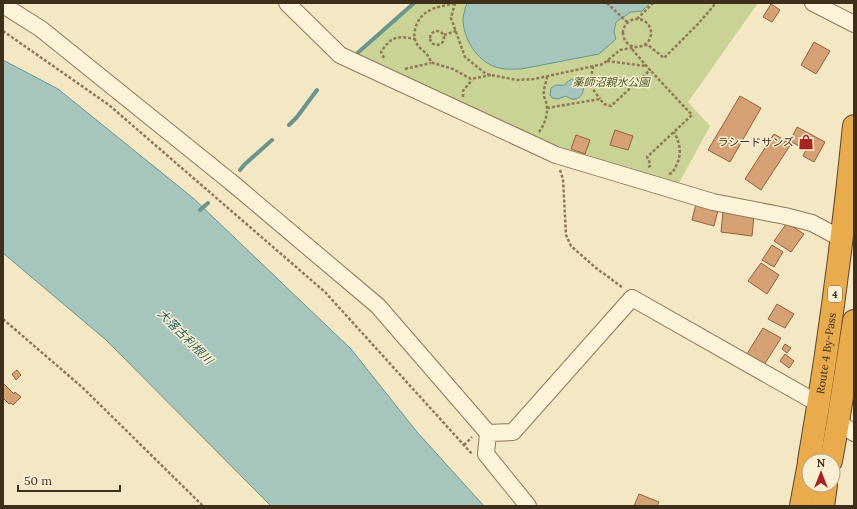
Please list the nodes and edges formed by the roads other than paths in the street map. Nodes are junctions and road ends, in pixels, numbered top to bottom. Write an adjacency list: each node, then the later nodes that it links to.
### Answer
1 (287, 3): 6 (street)
2 (813, 3): 4 (street)
3 (3, 5): 10 (street)
4 (854, 24)
5 (854, 126): 6 (highway, Route 4 By-Pass / 4)
6 (842, 239): 8 (highway, Route 4 By-Pass / 4)
7 (854, 321): 9 (highway, Route 4 By-Pass)
8 (819, 404): 10 (street); 11 (highway, Route 4 By-Pass / 4)
9 (846, 428): 12 (highway, Route 4 By-Pass)
10 (488, 433): 15 (street)
11 (811, 453)
12 (835, 453)
13 (803, 493): 16 (highway, Route 4 By-Pass / 4)
14 (824, 493): 17 (highway)
15 (528, 506)
16 (801, 506)
17 (822, 506)

